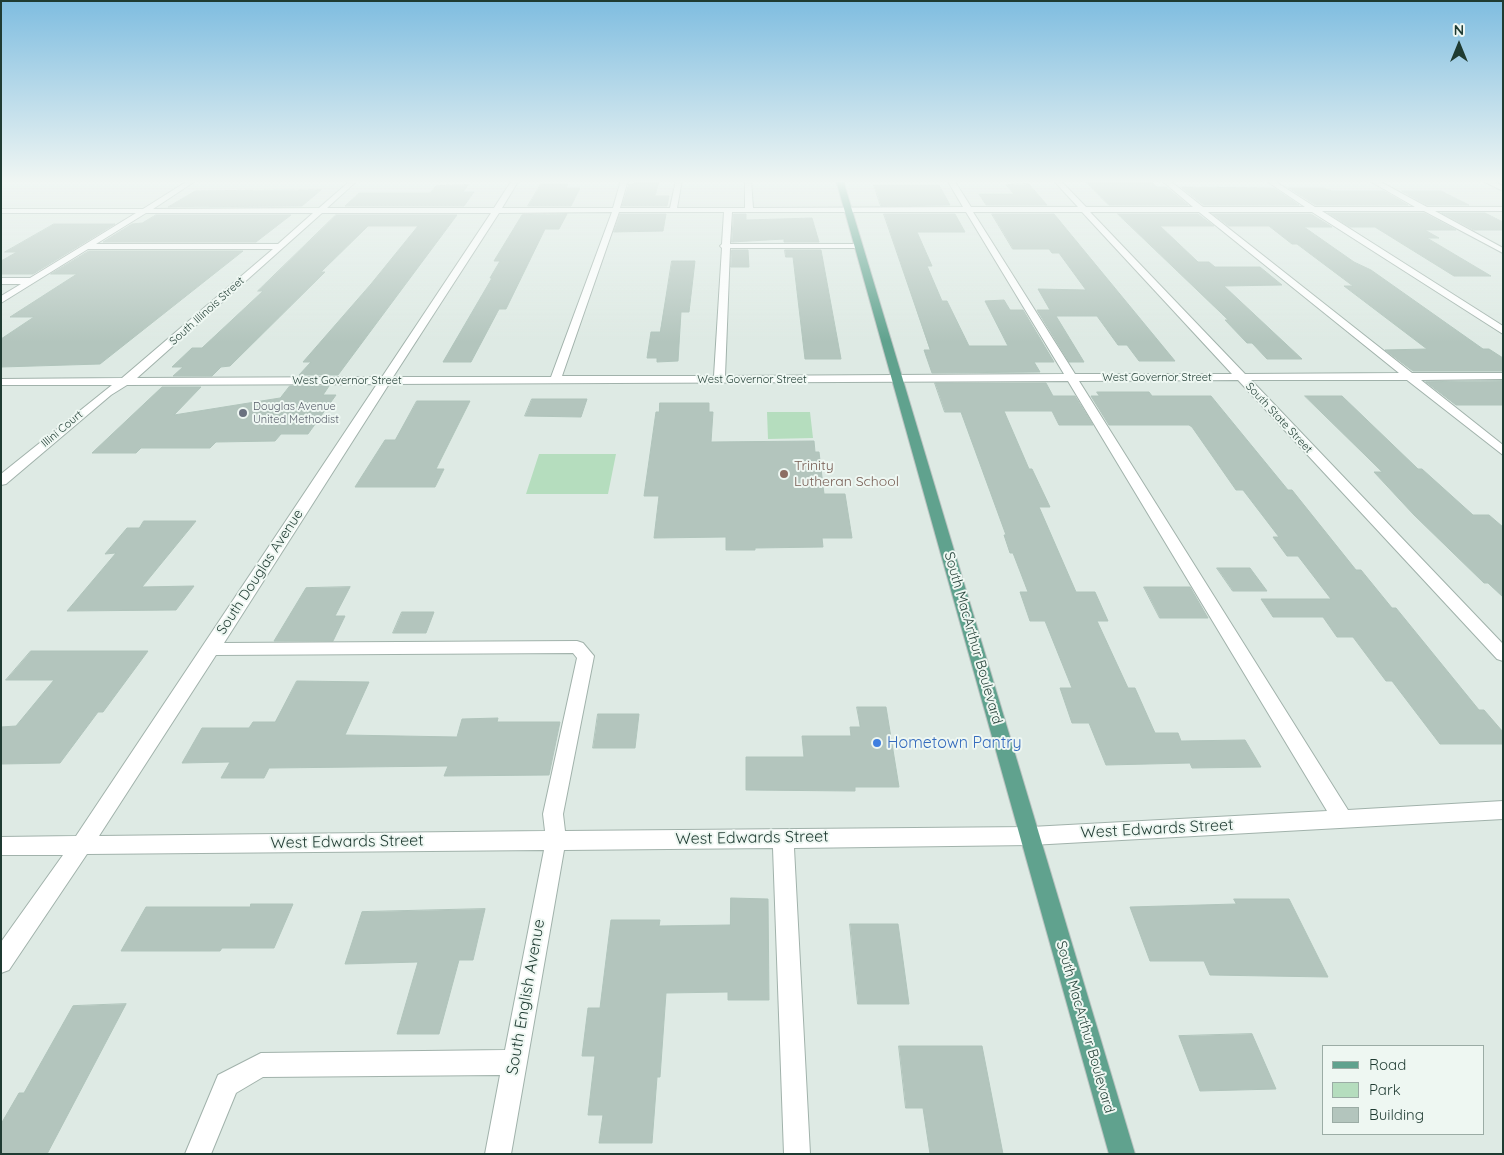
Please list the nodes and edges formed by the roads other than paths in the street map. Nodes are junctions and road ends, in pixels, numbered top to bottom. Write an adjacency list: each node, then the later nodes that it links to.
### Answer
1 (107, 234): 15 (street)
2 (294, 234): 12 (street, South Illinois Street)
3 (481, 234): 28 (street, South Douglas Avenue)
4 (608, 234): 26 (street)
5 (725, 234): 13 (street)
6 (854, 234): 14 (main road, South MacArthur Boulevard)
7 (983, 234): 24 (street)
8 (1107, 234): 23 (street, South State Street)
9 (1231, 234): 21 (street)
10 (1351, 234): 20 (street)
11 (1471, 234): 16 (street)
12 (280, 246): 15 (street); 30 (street, South Illinois Street)
13 (724, 246): 14 (street); 27 (street)
14 (857, 246): 25 (main road, South MacArthur Boulevard)
15 (86, 247): 18 (street)
16 (1503, 251)
17 (1, 281): 18 (street)
18 (31, 281): 19 (street)
19 (1, 300)
20 (1503, 332)
21 (1409, 376): 22 (street, West Governor Street); 23 (street, West Governor Street); 31 (street)
22 (1503, 376)
23 (1241, 377): 24 (street, West Governor Street); 34 (street, South State Street)
24 (1072, 378): 25 (street, West Governor Street); 36 (street)
25 (898, 379): 27 (street, West Governor Street); 37 (main road, South MacArthur Boulevard)
26 (555, 380): 27 (street, West Governor Street); 28 (street, West Governor Street)
27 (719, 380)
28 (384, 381): 30 (street, West Governor Street); 33 (street, South Douglas Avenue)
29 (1, 382): 30 (street, West Governor Street)
30 (126, 382): 32 (street, Illini Court)
31 (1503, 451)
32 (1, 481)
33 (210, 649): 39 (street, South English Avenue); 41 (street, South Douglas Avenue)
34 (1503, 655)
35 (1503, 810): 36 (street, West Edwards Street)
36 (1342, 818): 37 (street, West Edwards Street)
37 (1031, 836): 38 (street, West Edwards Street); 47 (main road, South MacArthur Boulevard)
38 (783, 838): 39 (street, West Edwards Street); 46 (street)
39 (556, 840): 41 (street, West Edwards Street); 43 (street, South English Avenue)
40 (1, 846): 41 (street, West Edwards Street)
41 (82, 846): 42 (street, South Douglas Avenue)
42 (1, 962)
43 (514, 1062): 44 (street); 45 (street, South English Avenue)
44 (198, 1154)
45 (498, 1154)
46 (797, 1154)
47 (1122, 1154)

